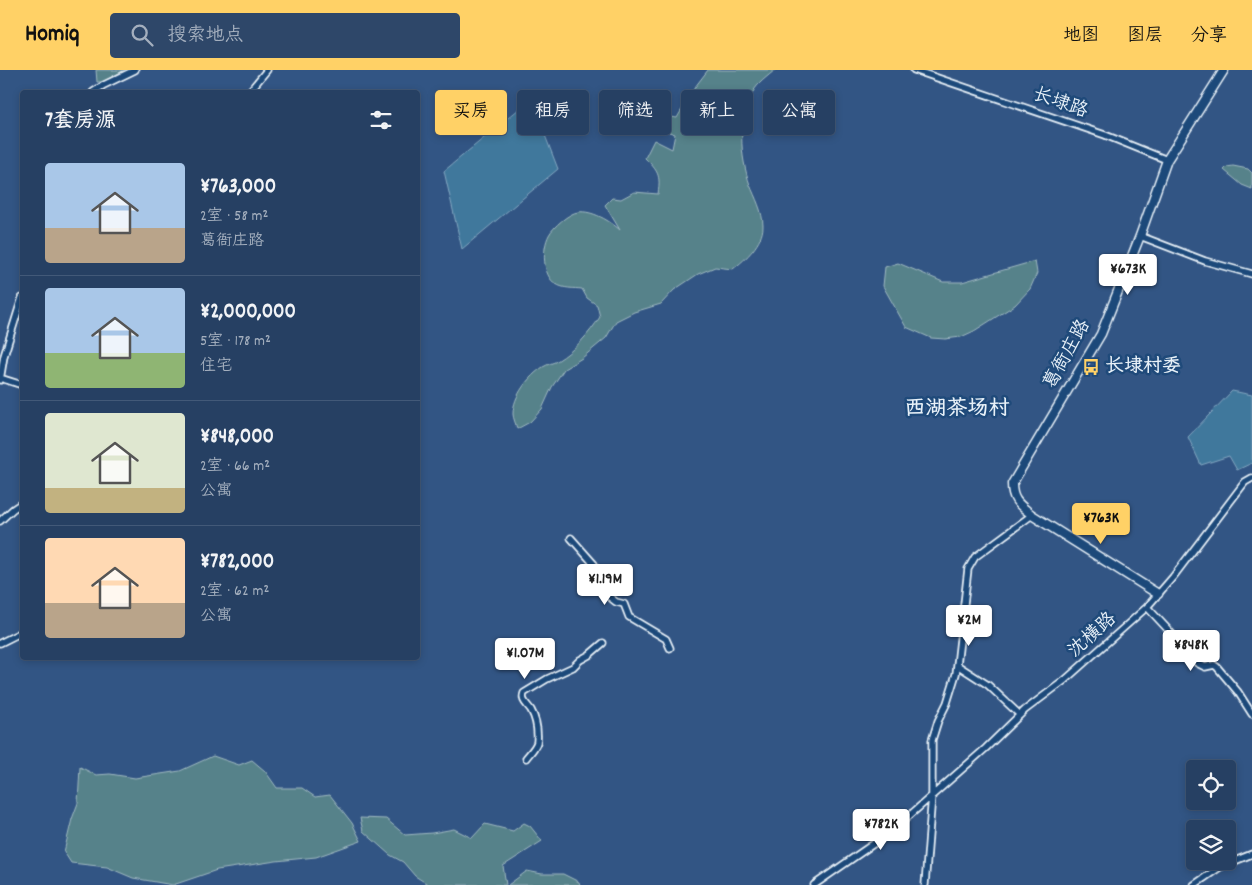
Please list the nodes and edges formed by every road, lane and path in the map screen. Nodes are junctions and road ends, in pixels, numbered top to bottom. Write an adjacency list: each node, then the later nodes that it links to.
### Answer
1 (135, 70): 5 (street)
2 (267, 70): 6 (street)
3 (914, 70): 7 (street, 长埭路)
4 (1224, 70): 7 (street, 葛衙庄路)
5 (96, 90)
6 (250, 90)
7 (1167, 160): 8 (street, 葛衙庄路)
8 (1140, 236): 9 (street); 15 (street, 葛衙庄路)
9 (1252, 274)
10 (20, 304): 11 (street)
11 (0, 379): 12 (street)
12 (20, 384)
13 (1252, 478): 18 (street, 沈横路)
14 (20, 504): 16 (street)
15 (1032, 515): 18 (street, 葛衙庄路); 24 (street)
16 (0, 521)
17 (571, 538): 23 (street)
18 (1158, 594): 19 (street, 沈横路)
19 (1147, 607): 25 (street); 26 (street, 沈横路)
20 (20, 633): 21 (street)
21 (0, 643)
22 (603, 643): 27 (street)
23 (670, 648)
24 (957, 665): 26 (street); 28 (street)
25 (1252, 714)
26 (1020, 715): 28 (street, 沈横路)
27 (526, 758)
28 (932, 795): 30 (street, 沈横路); 31 (street)
29 (1252, 854): 32 (street)
30 (814, 885)
31 (925, 885)
32 (1194, 885)

